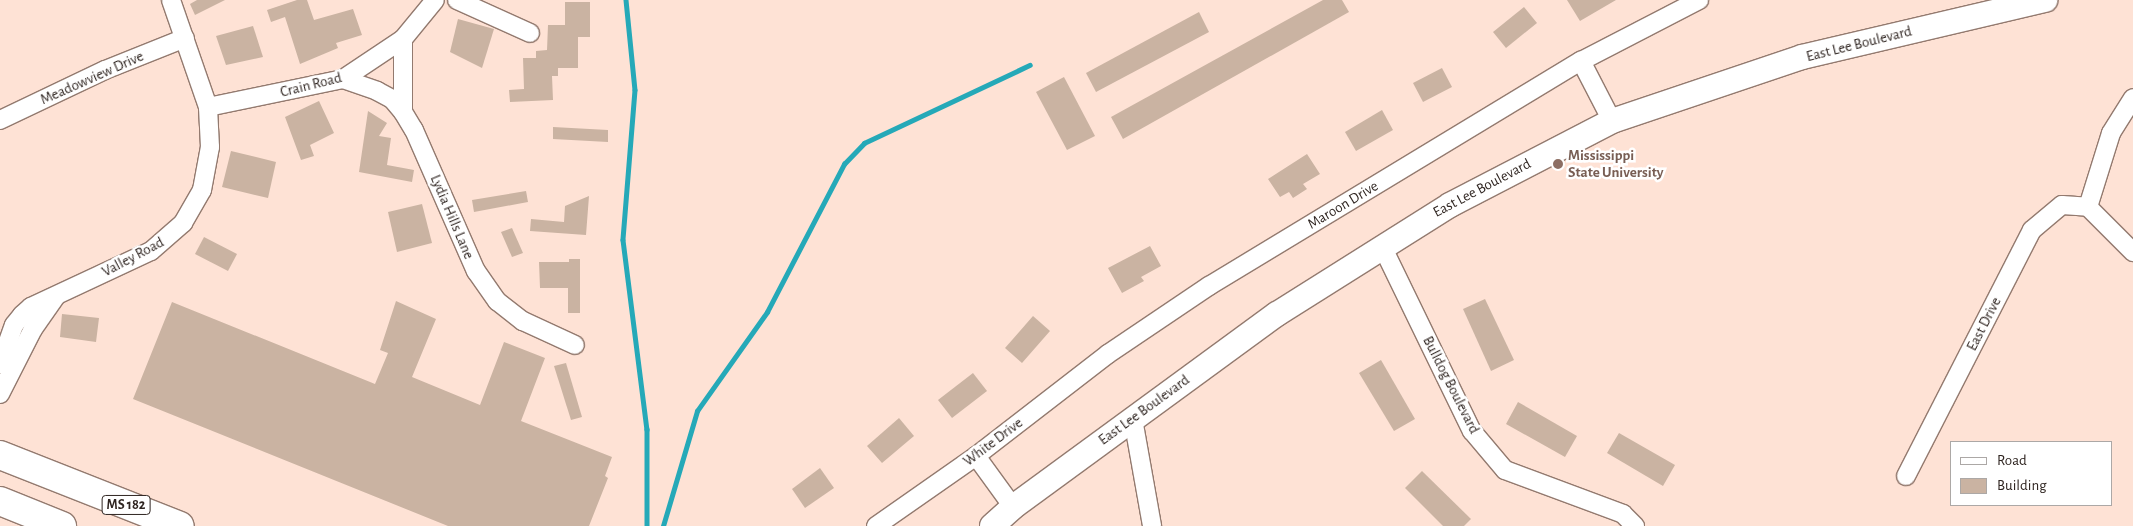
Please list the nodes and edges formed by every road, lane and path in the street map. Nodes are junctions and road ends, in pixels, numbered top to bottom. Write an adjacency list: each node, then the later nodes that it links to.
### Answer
1 (171, 0): 8 (street, Valley Road)
2 (435, 0): 9 (street, Crain Road)
3 (457, 0): 7 (street)
4 (1699, 0): 10 (street, Maroon Drive)
5 (2045, 0): 6 (street, East Lee Boulevard)
6 (2016, 3): 16 (street, East Lee Boulevard)
7 (530, 33)
8 (185, 38): 13 (street, Valley Road); 15 (street, Meadowview Drive)
9 (404, 39): 11 (street, Crain Road); 14 (street)
10 (1581, 61): 16 (street); 22 (street, Maroon Drive)
11 (343, 79): 13 (street, Crain Road); 14 (street, Lydia Hills Lane)
12 (2133, 98): 17 (street)
13 (208, 107): 20 (street, Valley Road)
14 (403, 112): 21 (street, Lydia Hills Lane)
15 (0, 120)
16 (1612, 121): 18 (street, East Lee Boulevard)
17 (2088, 207): 19 (street); 28 (street, East Drive)
18 (1382, 246): 25 (street, East Lee Boulevard); 36 (street, Bulldog Boulevard)
19 (2133, 252)
20 (56, 296): 23 (street, Valley Road); 24 (street)
21 (575, 346)
22 (1108, 354): 27 (street, White Drive)
23 (0, 364)
24 (0, 394)
25 (1133, 418): 30 (street, East Lee Boulevard); 35 (street)
26 (0, 455): 32 (main road, MS 182)
27 (976, 456): 30 (street); 33 (street, White Drive)
28 (1906, 476)
29 (0, 501): 31 (main road)
30 (1013, 507): 34 (street, East Lee Boulevard)
31 (62, 526)
32 (180, 526)
33 (876, 526)
34 (992, 526)
35 (1152, 526)
36 (1635, 526)

